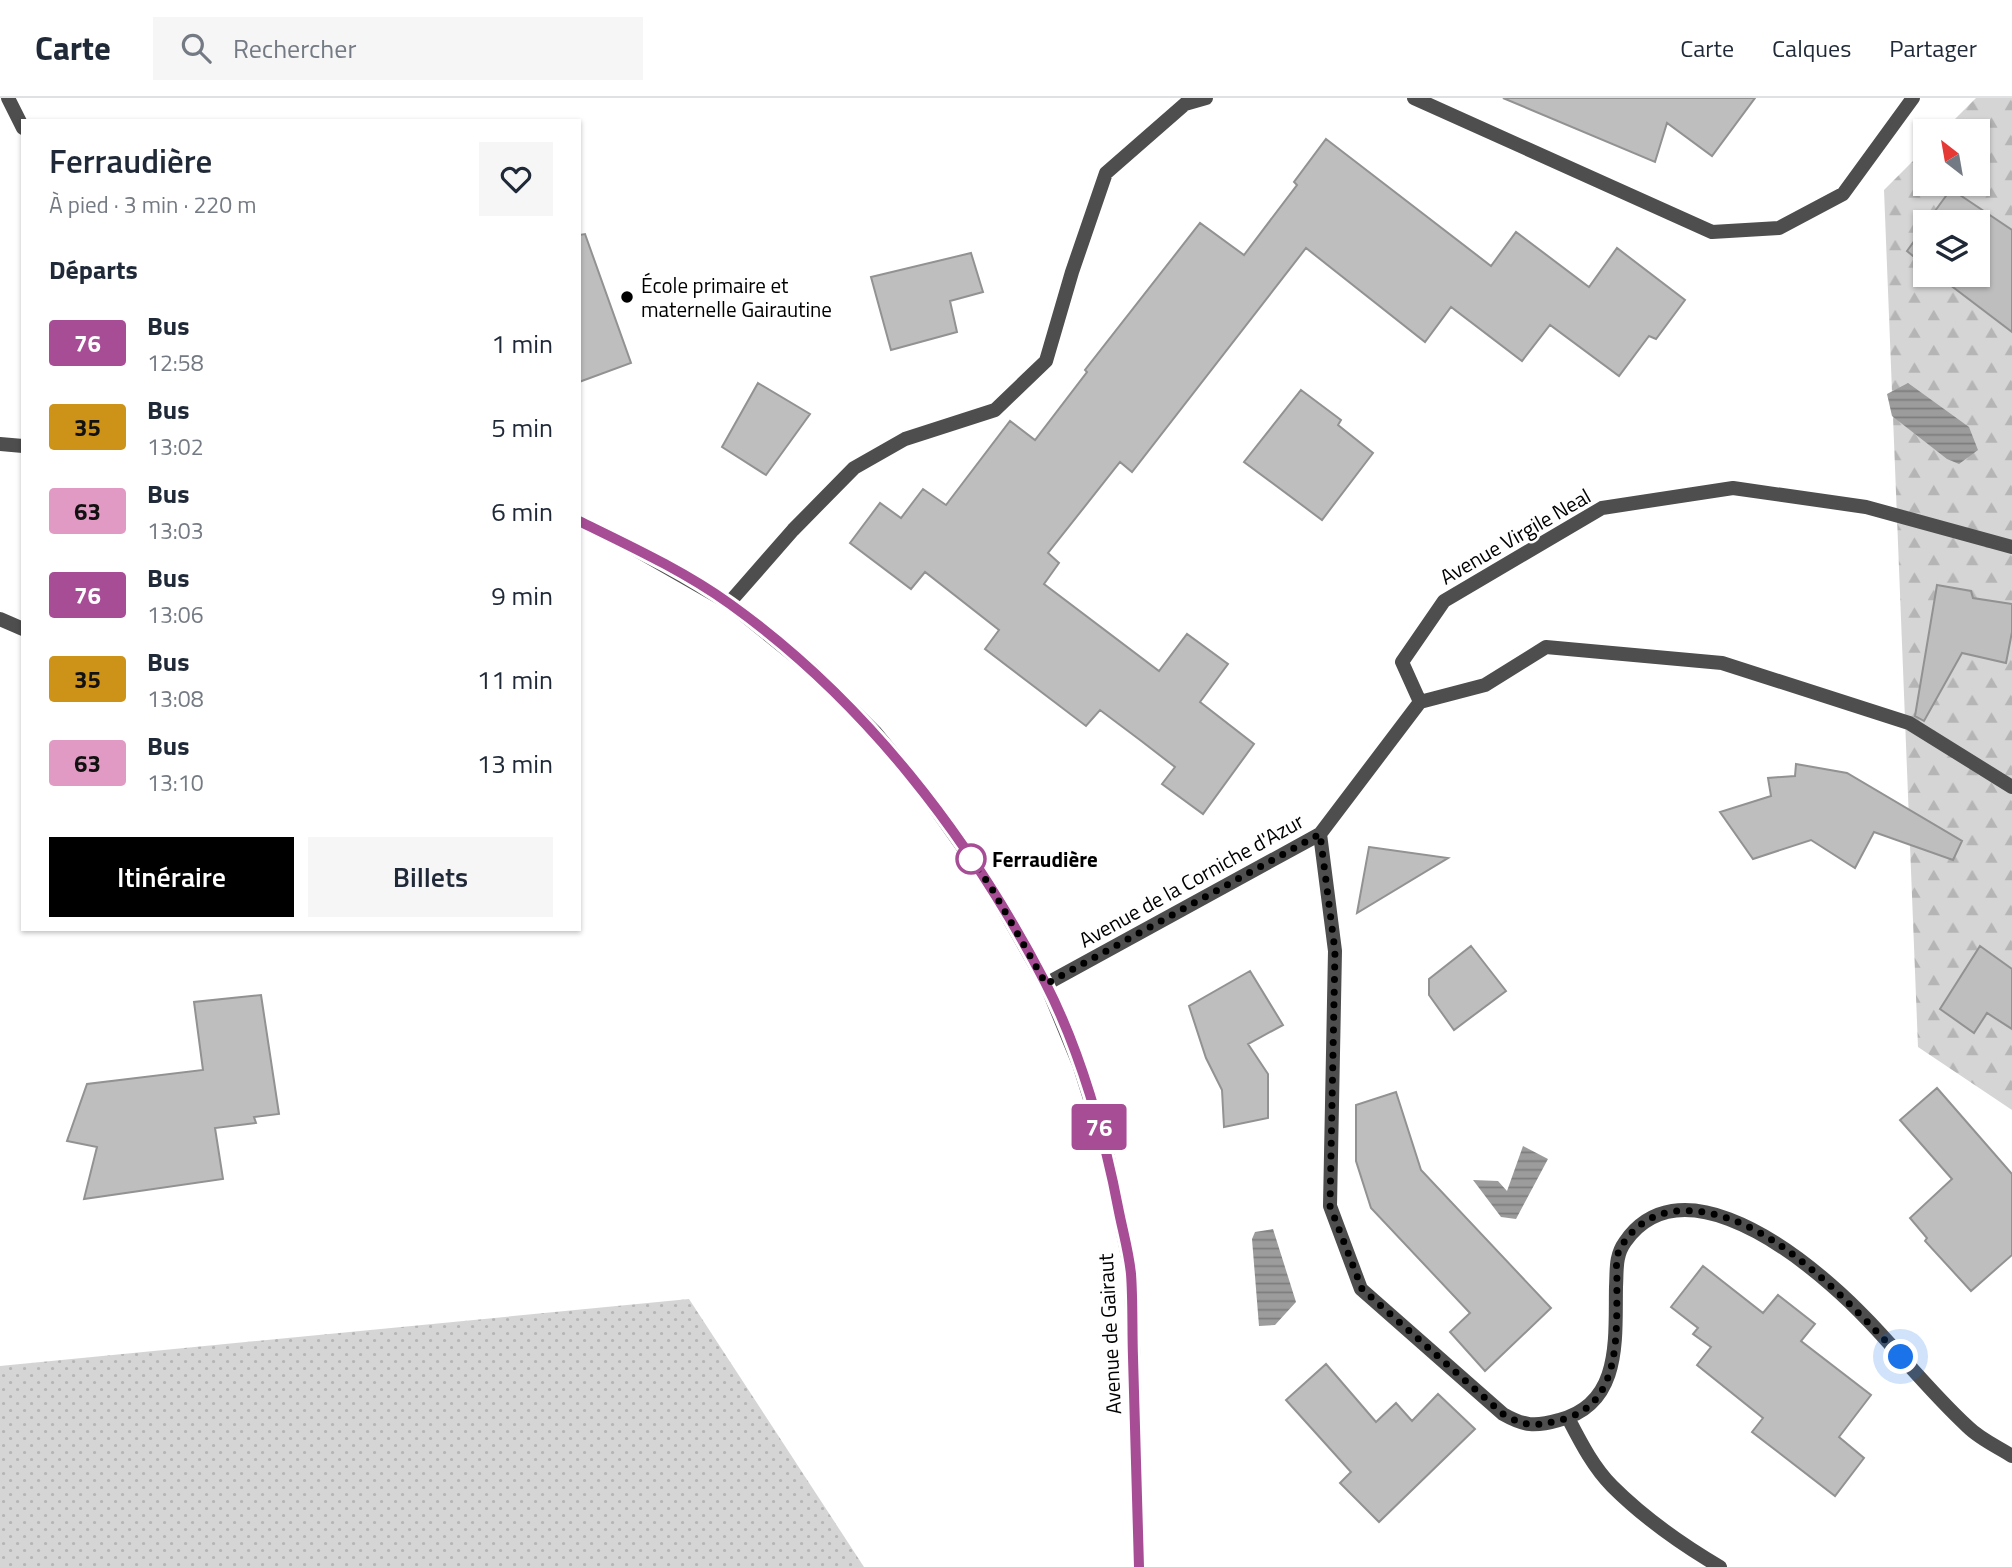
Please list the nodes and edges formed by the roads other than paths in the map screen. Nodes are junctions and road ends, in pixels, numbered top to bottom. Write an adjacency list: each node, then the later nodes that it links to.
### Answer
1 (8, 98): 5 (street)
2 (1206, 98): 10 (street)
3 (1414, 98): 4 (street)
4 (1913, 98)
5 (21, 124)
6 (0, 444): 7 (street)
7 (21, 446)
8 (581, 522): 10 (street, Avenue de Gairaut)
9 (2012, 547): 13 (street, Avenue Virgile Neal)
10 (729, 603): 16 (street, Avenue de Gairaut)
11 (0, 619): 12 (street)
12 (21, 628)
13 (1420, 702): 14 (street); 15 (street, Avenue de la Corniche d'Azur)
14 (2012, 787)
15 (1320, 834): 16 (street, Avenue de la Corniche d'Azur); 17 (street)
16 (1046, 984): 19 (street, Avenue de Gairaut)
17 (1568, 1418): 18 (street); 20 (street)
18 (2012, 1456)
19 (1139, 1567)
20 (1720, 1567)

